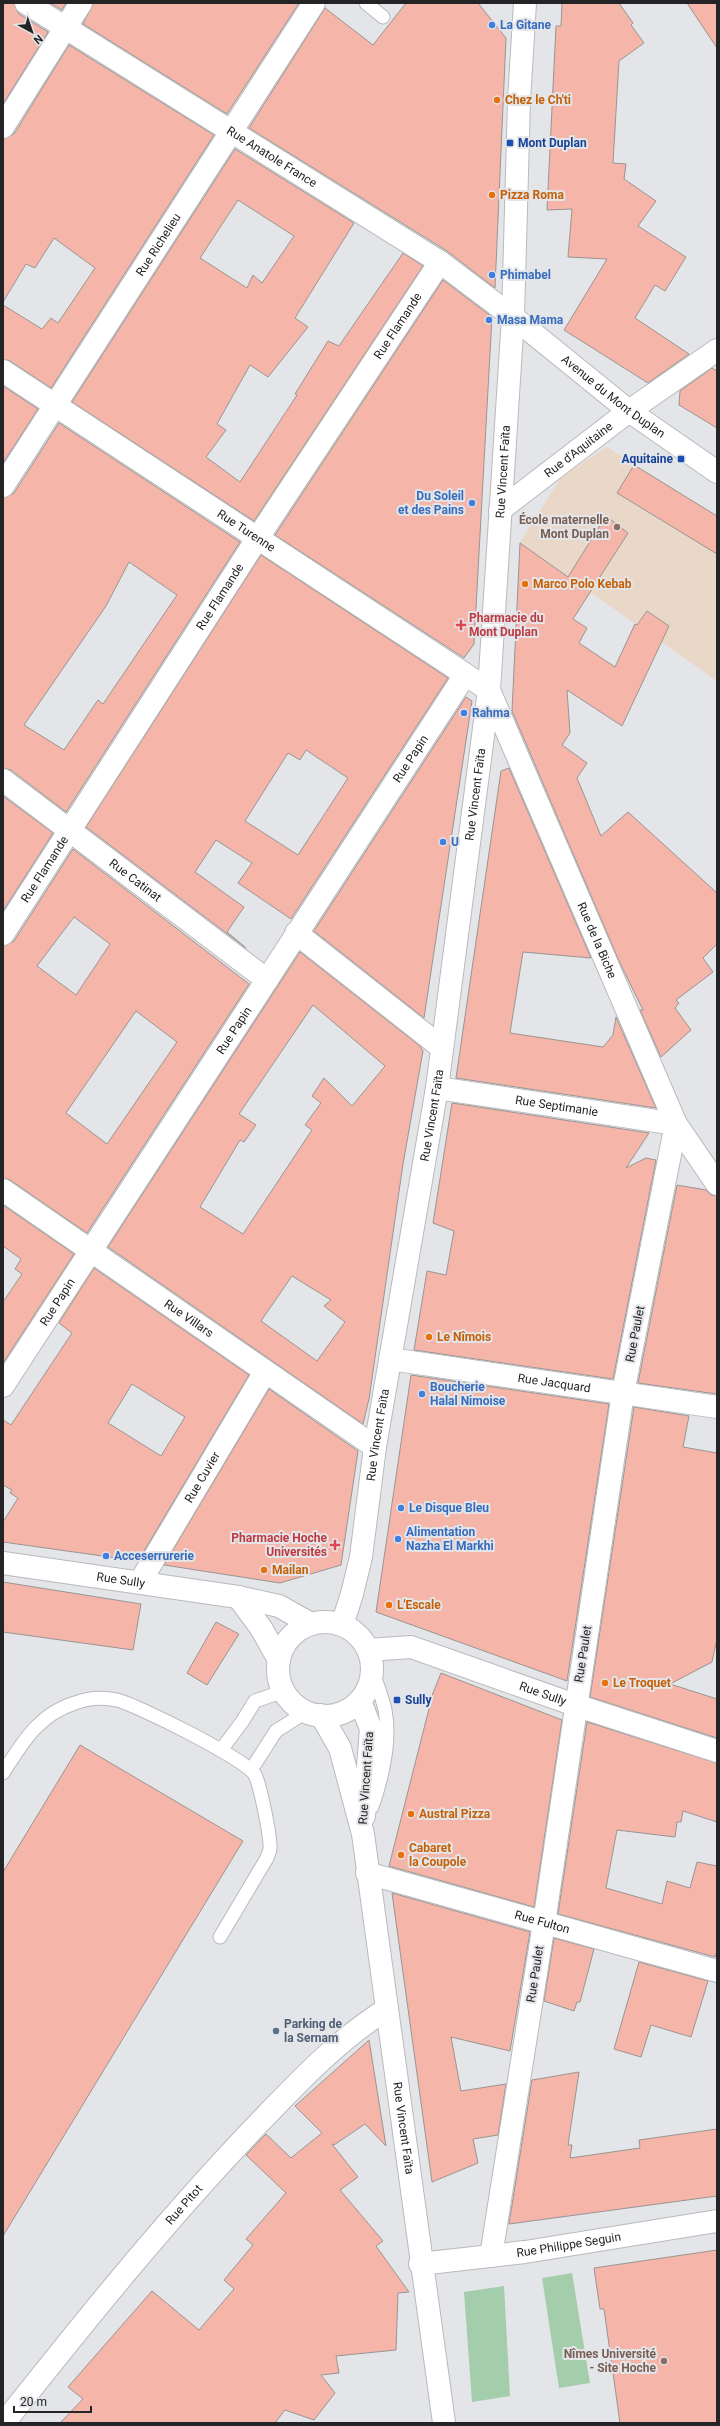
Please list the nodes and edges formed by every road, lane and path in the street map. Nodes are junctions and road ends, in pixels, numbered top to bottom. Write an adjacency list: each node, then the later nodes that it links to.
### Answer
1 (26, 3): 7 (street, Rue Anatole France)
2 (81, 3): 7 (street)
3 (314, 3): 9 (street, Rue Richelieu)
4 (366, 3): 6 (lane)
5 (524, 3): 11 (street, Rue Vincent Faïta)
6 (383, 17)
7 (66, 27): 8 (street); 9 (street, Rue Anatole France)
8 (3, 127)
9 (232, 134): 10 (street, Rue Anatole France); 14 (street, Rue Richelieu)
10 (440, 262): 11 (street, Rue Anatole France); 19 (street, Rue Flamande)
11 (513, 317): 15 (street, Avenue du Mont Duplan); 18 (street, Rue Vincent Faïta)
12 (717, 350): 15 (street, Rue d'Aquitaine)
13 (3, 371): 14 (street, Rue Turenne)
14 (55, 406): 17 (street, Rue Richelieu); 19 (street, Rue Turenne)
15 (629, 411): 16 (street, Avenue du Mont Duplan); 18 (street, Rue d'Aquitaine)
16 (717, 472)
17 (3, 486)
18 (500, 510): 21 (street, Rue Vincent Faïta)
19 (257, 539): 20 (street, Rue Turenne); 23 (street, Rue Flamande)
20 (465, 675): 21 (street, Rue Turenne); 24 (street, Rue Papin)
21 (489, 690): 27 (street, Rue Vincent Faïta); 29 (street, Rue de la Biche)
22 (3, 780): 23 (street, Rue Catinat)
23 (71, 830): 25 (street, Rue Flamande); 26 (street, Rue Catinat)
24 (296, 933): 26 (street, Rue Papin); 27 (street)
25 (3, 934)
26 (267, 980): 32 (street, Rue Papin)
27 (441, 1047): 28 (street, Rue Vincent Faïta)
28 (437, 1088): 29 (street, Rue Septimanie); 33 (street, Rue Vincent Faïta)
29 (676, 1124): 30 (street, Rue de la Biche); 36 (street, Rue Paulet)
30 (717, 1184)
31 (3, 1190): 32 (street, Rue Villars)
32 (90, 1250): 34 (street, Rue Villars); 35 (street, Rue Papin)
33 (390, 1360): 36 (street, Rue Jacquard); 38 (street, Rue Vincent Faïta)
34 (265, 1372): 38 (street, Rue Villars); 40 (street, Rue Cuvier)
35 (3, 1386)
36 (623, 1394): 37 (street, Rue Jacquard); 48 (street, Rue Paulet)
37 (717, 1407)
38 (375, 1447): 43 (street, Rue Vincent Faïta)
39 (3, 1563): 40 (street, Rue Sully)
40 (140, 1582): 41 (street, Rue Sully)
41 (238, 1597): 42 (street, Rue Sully); 45 (street)
42 (312, 1624): 43 (street); 45 (street)
43 (342, 1625): 44 (street)
44 (370, 1659): 47 (street); 48 (street, Rue Sully); 54 (lane)
45 (279, 1660): 46 (street)
46 (284, 1691): 49 (street); 50 (lane)
47 (360, 1701): 49 (street); 54 (street, Rue Vincent Faïta)
48 (575, 1705): 51 (street, Rue Sully); 56 (street, Rue Paulet)
49 (314, 1714): 52 (lane); 54 (street, Rue Vincent Faïta)
50 (220, 1750): 52 (lane); 53 (lane)
51 (717, 1751)
52 (251, 1770): 57 (lane)
53 (3, 1773)
54 (363, 1834): 55 (street, Rue Vincent Faïta)
55 (367, 1873): 56 (street, Rue Fulton); 59 (street, Rue Vincent Faïta)
56 (544, 1923): 58 (street, Rue Fulton); 61 (street, Rue Paulet)
57 (220, 1937)
58 (717, 1972)
59 (387, 2009): 62 (street, Rue Vincent Faïta); 63 (street, Rue Pitot)
60 (717, 2222): 61 (street, Rue Philippe Seguin)
61 (491, 2256): 62 (street, Rue Philippe Seguin)
62 (420, 2264): 64 (street, Rue Vincent Faïta)
63 (4, 2423)
64 (444, 2423)

